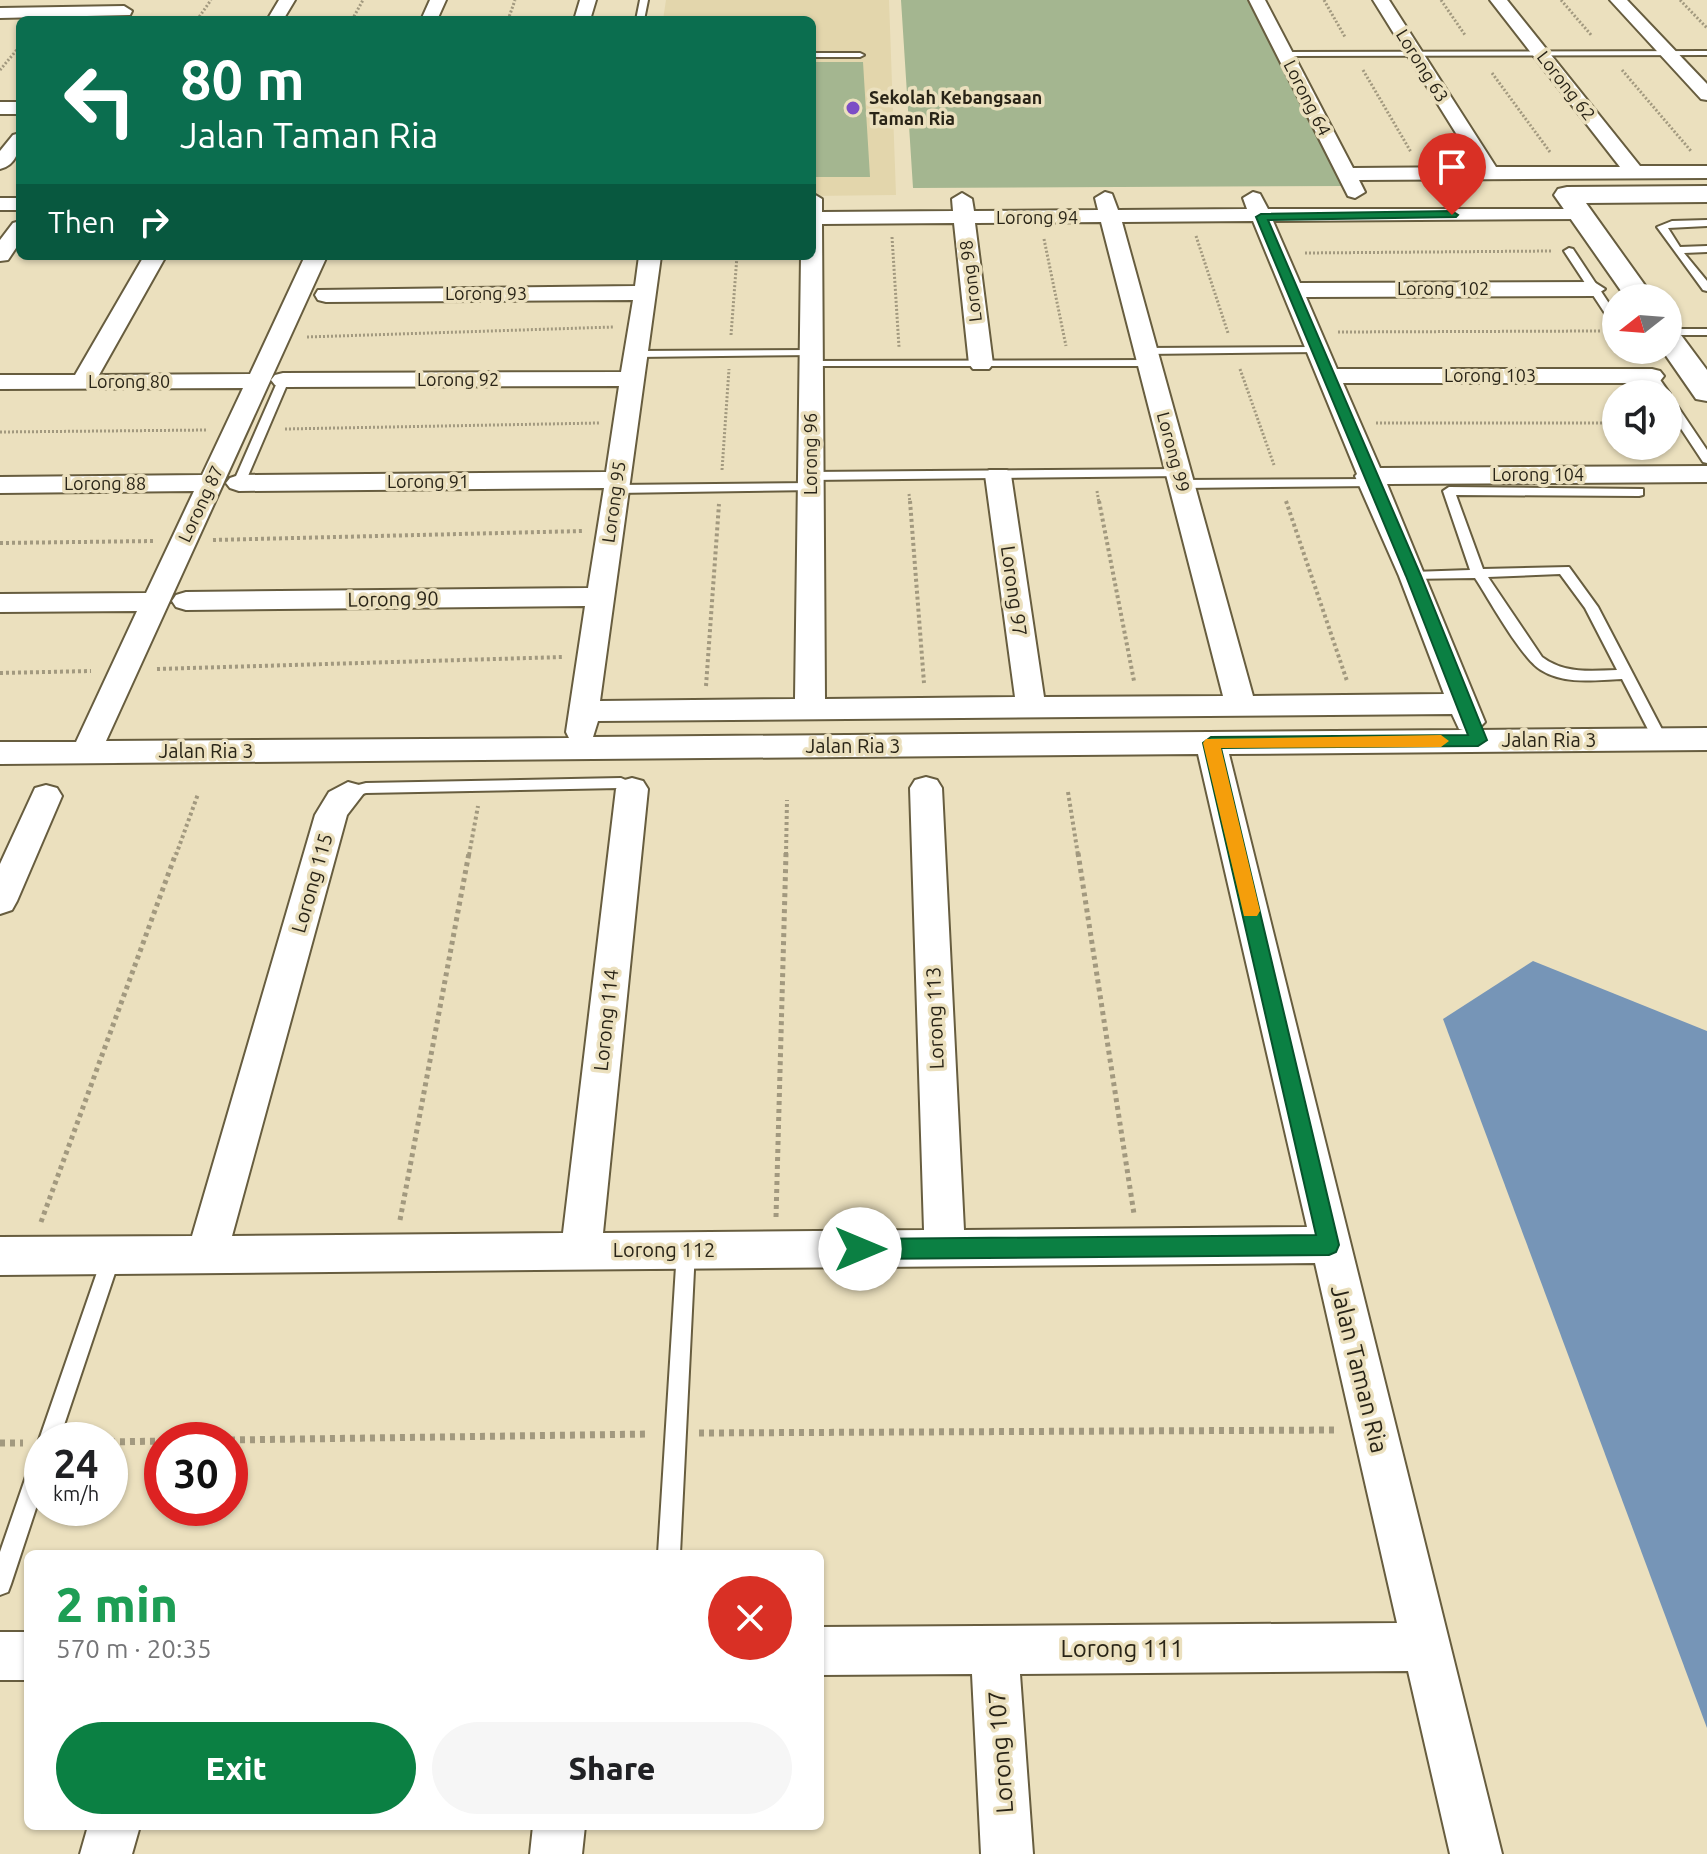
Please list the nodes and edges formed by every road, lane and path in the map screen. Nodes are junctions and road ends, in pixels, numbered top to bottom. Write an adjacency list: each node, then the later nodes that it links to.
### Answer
1 (1257, 0): 16 (street, Lorong 64)
2 (1324, 0): 17 (path)
3 (1381, 0): 18 (street, Lorong 63)
4 (1441, 0): 19 (path)
5 (1498, 0): 20 (street, Lorong 62)
6 (1561, 0): 13 (path)
7 (1618, 0): 14 (street)
8 (1680, 0): 11 (path)
9 (125, 10): 10 (street)
10 (0, 13)
11 (1707, 28)
12 (16, 51): 23 (path)
13 (1607, 53): 14 (lane); 20 (lane); 27 (path)
14 (1667, 53): 15 (lane); 24 (street)
15 (1707, 53)
16 (1285, 54): 17 (lane); 30 (street, Lorong 64)
17 (1354, 54): 18 (lane); 31 (path)
18 (1414, 54): 19 (lane); 28 (street, Lorong 63)
19 (1478, 54): 20 (lane); 32 (path)
20 (1540, 54): 29 (street, Lorong 62)
21 (816, 55): 22 (lane)
22 (860, 55)
23 (0, 70)
24 (1707, 95)
25 (16, 144): 26 (street)
26 (0, 163)
27 (1702, 165): 29 (street)
28 (1490, 173): 31 (street); 32 (street)
29 (1635, 173): 32 (street)
30 (1346, 174): 31 (street); 34 (street, Lorong 64)
31 (1424, 174)
32 (1571, 194): 33 (street); 34 (street); 36 (street); 53 (street)
33 (1707, 194)
34 (1358, 196): 36 (street)
35 (816, 199): 37 (street)
36 (1257, 207): 38 (street, Lorong 94); 47 (street)
37 (963, 208): 38 (street); 40 (street, Lorong 94); 41 (street, Lorong 94); 71 (street, Lorong 98)
38 (1107, 208): 41 (street, Lorong 94); 67 (street, Lorong 99)
39 (816, 218): 40 (street, Lorong 94)
40 (891, 218): 70 (path)
41 (1040, 218): 69 (path)
42 (1707, 223): 45 (lane)
43 (16, 233): 48 (street)
44 (1707, 249): 45 (lane)
45 (1677, 250): 54 (lane)
46 (1569, 251): 47 (path); 55 (lane)
47 (1276, 253): 56 (street)
48 (0, 255)
49 (153, 260): 76 (street)
50 (315, 260): 64 (street, Lorong 87)
51 (649, 260): 57 (street, Lorong 95)
52 (812, 260): 68 (street, Lorong 96)
53 (1631, 284)
54 (1707, 288)
55 (1594, 289): 56 (street, Lorong 102); 59 (lane)
56 (1291, 290): 65 (street)
57 (645, 293): 58 (street, Lorong 93); 60 (street, Lorong 95)
58 (326, 295)
59 (1602, 301)
60 (640, 327): 64 (path); 72 (street, Lorong 95)
61 (1601, 331): 65 (path)
62 (1707, 332): 63 (lane)
63 (1682, 334)
64 (278, 337): 74 (street, Lorong 87)
65 (1313, 341): 67 (lane); 73 (street)
66 (1682, 355): 78 (street)
67 (1147, 357): 69 (lane); 91 (street, Lorong 99)
68 (812, 359): 70 (lane); 72 (lane); 93 (street, Lorong 96)
69 (1070, 363): 71 (lane)
70 (900, 364): 71 (lane)
71 (981, 364)
72 (634, 367): 74 (street, Lorong 92); 80 (street, Lorong 95)
73 (1327, 376): 77 (street, Lorong 103); 81 (street)
74 (271, 380): 76 (street, Lorong 80); 83 (lane); 84 (street, Lorong 87)
75 (0, 382): 76 (street, Lorong 80)
76 (83, 382)
77 (1602, 383)
78 (1707, 392)
79 (1682, 421): 86 (lane)
80 (626, 423): 83 (path); 97 (street, Lorong 95)
81 (1347, 423): 82 (path); 92 (street)
82 (1602, 423)
83 (262, 429): 95 (lane)
84 (236, 430): 85 (path); 94 (street, Lorong 87)
85 (0, 432)
86 (1707, 459)
87 (1093, 474): 90 (lane); 91 (lane); 113 (path)
88 (1707, 474): 92 (street, Lorong 104)
89 (908, 475): 90 (lane); 93 (lane); 116 (path)
90 (998, 475): 115 (street, Lorong 97)
91 (1180, 479): 92 (lane); 114 (street, Lorong 99)
92 (1370, 479): 103 (street)
93 (811, 482): 97 (lane); 117 (street, Lorong 96)
94 (211, 483): 96 (street, Lorong 88); 100 (street, Lorong 87)
95 (239, 483): 97 (street, Lorong 91)
96 (0, 485)
97 (617, 485): 99 (street, Lorong 95)
98 (1639, 492): 102 (lane)
99 (610, 530): 100 (path); 104 (street, Lorong 95)
100 (184, 541): 101 (path); 106 (street, Lorong 87)
101 (0, 543)
102 (1477, 571): 103 (lane); 111 (lane); 111 (lane)
103 (1413, 576): 112 (street)
104 (600, 597): 105 (street, Lorong 90); 108 (street, Lorong 95)
105 (186, 601)
106 (156, 602): 107 (street); 109 (street, Lorong 87)
107 (0, 603)
108 (592, 656): 109 (path); 118 (street, Lorong 95)
109 (124, 670): 110 (path); 124 (street, Lorong 87)
110 (0, 673)
111 (1625, 674): 119 (lane)
112 (1463, 704): 114 (street); 121 (street)
113 (1140, 706): 114 (street); 115 (street)
114 (1241, 706)
115 (1031, 707): 116 (street)
116 (926, 708): 117 (street)
117 (810, 709): 118 (street)
118 (584, 711): 123 (street, Lorong 95)
119 (1660, 739): 120 (street, Jalan Ria 3); 121 (street, Jalan Ria 3)
120 (1707, 739)
121 (1478, 740): 122 (street, Jalan Ria 3)
122 (1211, 743): 123 (street, Jalan Ria 3); 135 (street, Jalan Taman Ria)
123 (578, 748): 124 (street, Jalan Ria 3)
124 (86, 752): 125 (street, Jalan Ria 3)
125 (0, 753)
126 (482, 786): 128 (lane, Lorong 115); 130 (lane, Lorong 115); 141 (path)
127 (926, 788): 137 (street, Lorong 113)
128 (632, 789): 140 (street, Lorong 114)
129 (1068, 792): 136 (path)
130 (348, 793): 142 (street, Lorong 115)
131 (198, 794): 144 (path)
132 (46, 796): 134 (street)
133 (787, 800): 139 (path)
134 (0, 901)
135 (1329, 1245): 136 (street, Lorong 112); 146 (street, Jalan Taman Ria)
136 (1139, 1247): 137 (street, Lorong 112)
137 (945, 1248): 139 (street, Lorong 112)
138 (686, 1250): 139 (street, Lorong 112); 140 (street, Lorong 112); 147 (lane)
139 (776, 1250)
140 (581, 1251): 141 (street, Lorong 112)
141 (394, 1253): 142 (street, Lorong 112)
142 (207, 1254): 143 (street, Lorong 112)
143 (112, 1255): 144 (street, Lorong 112); 145 (lane)
144 (14, 1256)
145 (55, 1422)
146 (1374, 1430): 147 (path); 152 (street, Jalan Taman Ria)
147 (675, 1433): 148 (path); 150 (lane)
148 (248, 1440)
149 (24, 1513): 151 (lane)
150 (669, 1550)
151 (0, 1584)
152 (1424, 1647): 153 (street, Lorong 111); 162 (street, Jalan Taman Ria)
153 (995, 1650): 154 (street, Lorong 111); 161 (street, Lorong 107)
154 (824, 1651)
155 (0, 1656): 156 (street)
156 (24, 1656)
157 (113, 1830): 159 (street)
158 (559, 1830): 160 (street)
159 (106, 1854)
160 (556, 1854)
161 (1007, 1854)
162 (1476, 1854)

